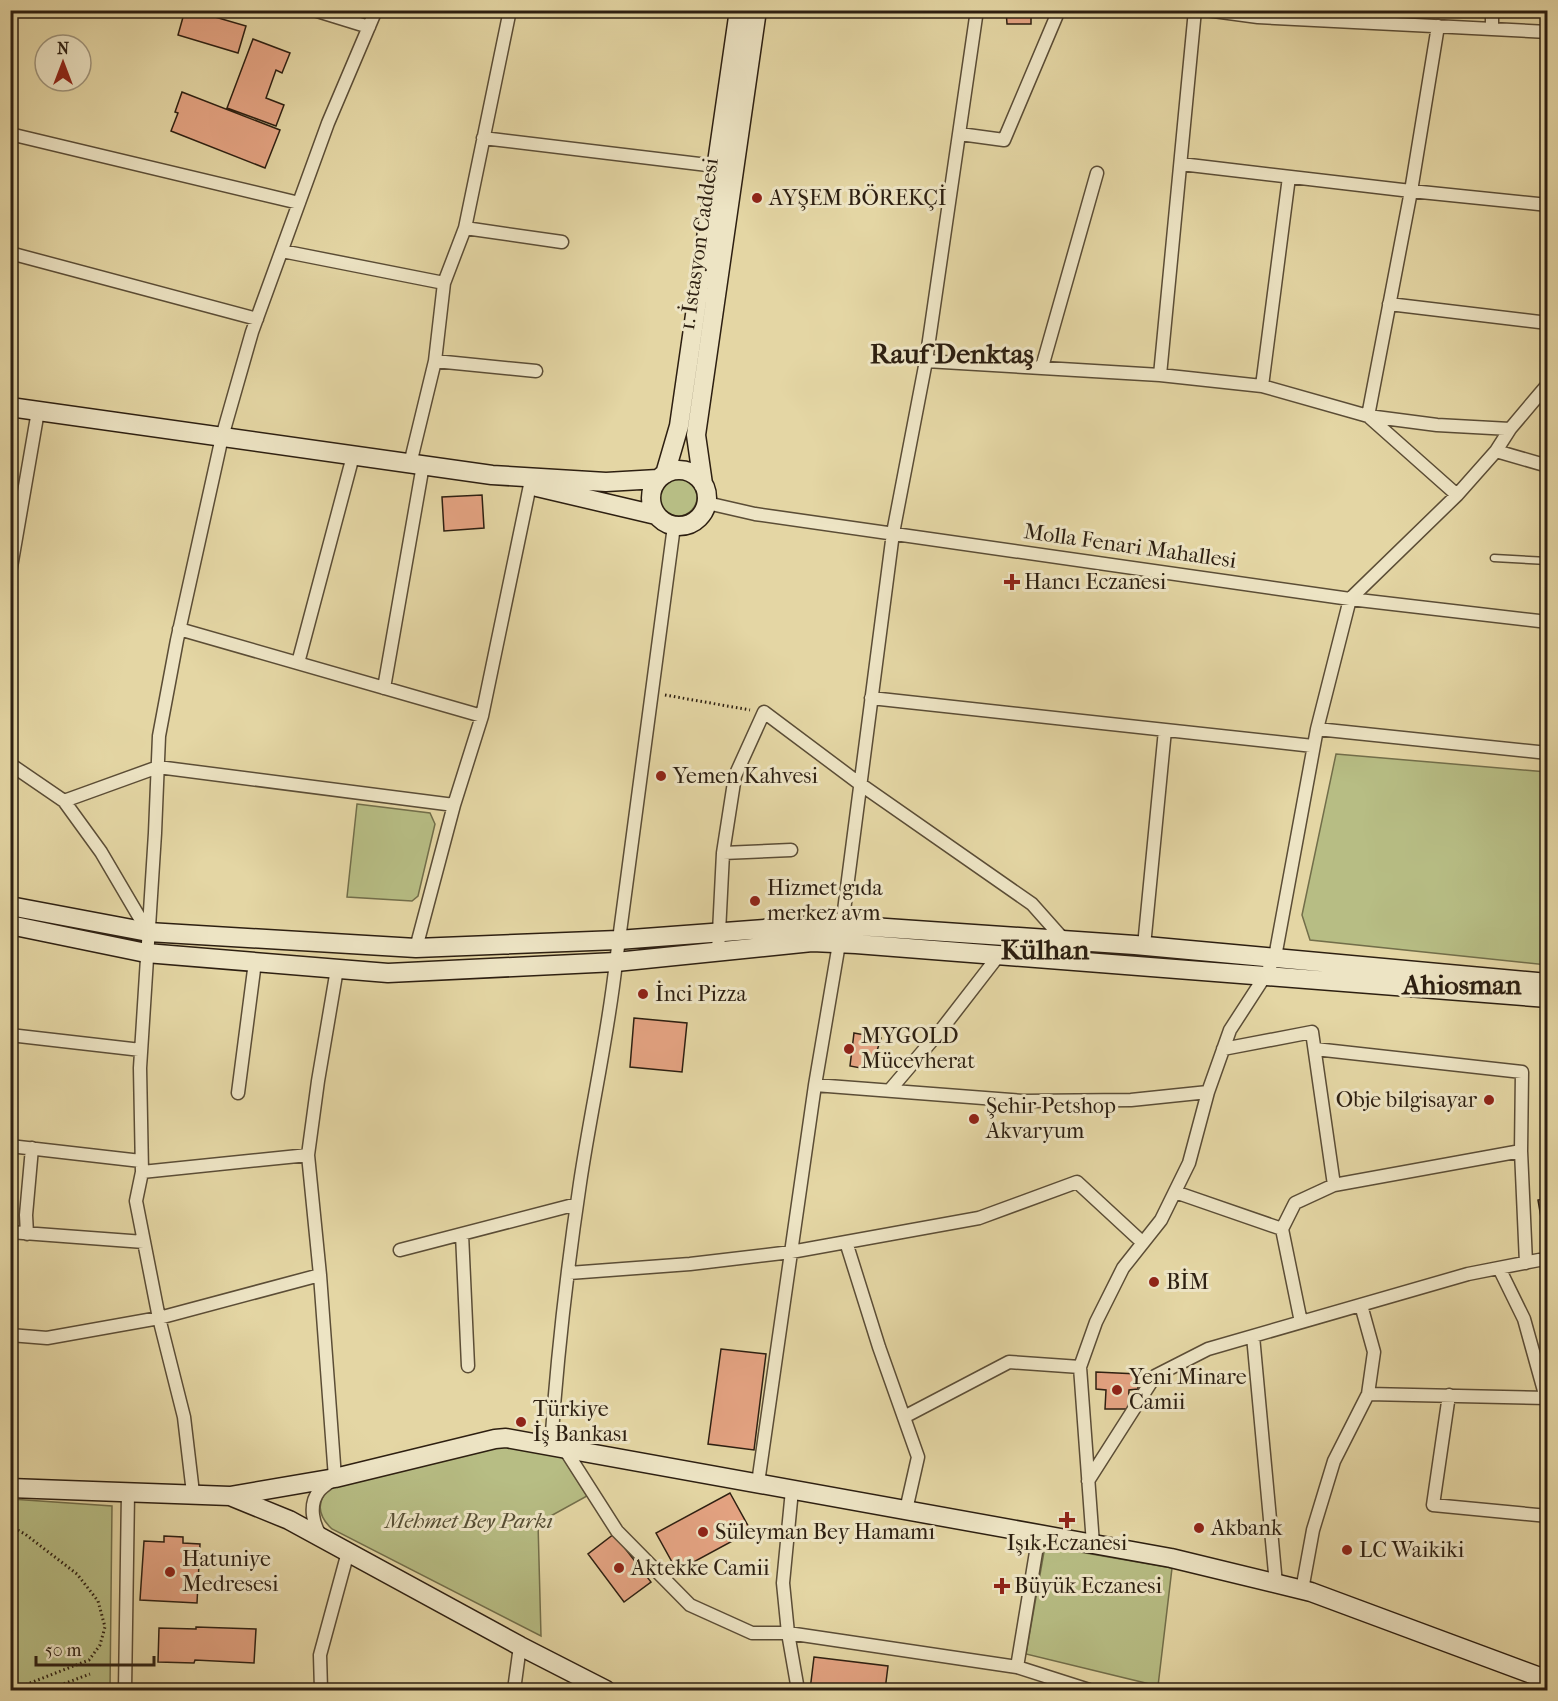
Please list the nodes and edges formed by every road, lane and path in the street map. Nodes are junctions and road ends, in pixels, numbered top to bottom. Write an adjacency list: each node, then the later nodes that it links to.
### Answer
1 (315, 10): 12 (street)
2 (376, 10): 12 (street)
3 (510, 10): 17 (street)
4 (739, 10): 19 (main road, 1. İstasyon Caddesi)
5 (757, 10): 51 (main road, 1. İstasyon Caddesi)
6 (977, 10): 16 (street)
7 (1059, 10): 16 (street)
8 (1196, 10): 18 (street)
9 (1206, 10): 11 (street)
10 (1492, 10): 13 (street)
11 (1438, 26): 13 (street); 22 (street)
12 (369, 27): 23 (street)
13 (1492, 29): 14 (street)
14 (1548, 32)
15 (10, 134): 23 (street)
16 (960, 134): 34 (street)
17 (483, 138): 19 (street); 25 (street)
18 (1181, 164): 21 (street); 37 (street)
19 (716, 166): 50 (main road, 1. İstasyon Caddesi)
20 (1097, 173): 35 (street)
21 (1289, 177): 22 (street); 39 (street)
22 (1411, 191): 24 (street); 30 (street)
23 (299, 203): 27 (street)
24 (1548, 205)
25 (465, 228): 26 (street); 29 (street)
26 (562, 242)
27 (282, 251): 29 (street); 31 (street)
28 (10, 253): 31 (street)
29 (444, 283): 33 (street)
30 (1389, 304): 32 (street); 42 (street)
31 (257, 319): 44 (street)
32 (1548, 323)
33 (435, 361): 36 (street); 47 (street)
34 (926, 361): 35 (street); 57 (street)
35 (1042, 367): 37 (street)
36 (536, 371)
37 (1160, 375): 39 (street)
38 (1548, 384): 43 (street)
39 (1262, 386): 42 (street)
40 (10, 407): 41 (main road)
41 (38, 411): 44 (main road); 60 (street)
42 (1368, 416): 43 (street); 53 (street)
43 (1510, 429): 45 (street)
44 (222, 437): 46 (main road); 63 (street)
45 (1496, 451): 48 (street); 53 (street)
46 (353, 456): 47 (main road); 64 (street)
47 (417, 465): 49 (main road); 65 (street)
48 (1548, 466)
49 (492, 475): 50 (main road); 52 (main road)
50 (661, 476): 51 (main road); 55 (main road)
51 (703, 484): 54 (main road)
52 (530, 485): 55 (main road); 69 (street)
53 (1457, 495): 61 (street)
54 (707, 503): 56 (main road); 57 (street, Molla Fenari Mahallesi)
55 (656, 514): 56 (main road)
56 (674, 526): 66 (street)
57 (893, 533): 61 (street, Molla Fenari Mahallesi); 67 (street)
58 (1494, 558): 59 (lane)
59 (1548, 561)
60 (10, 573)
61 (1350, 599): 62 (street, Molla Fenari Mahallesi); 70 (street)
62 (1548, 622)
63 (180, 629): 64 (street); 75 (street)
64 (297, 663): 65 (street)
65 (384, 688): 69 (street)
66 (652, 693): 68 (path); 86 (street)
67 (871, 698): 71 (street); 76 (street)
68 (764, 712): 76 (street); 80 (street)
69 (482, 716): 78 (street)
70 (1317, 729): 72 (street); 73 (street)
71 (1165, 730): 72 (street); 88 (street)
72 (1313, 746): 93 (street)
73 (1548, 753)
74 (10, 764): 77 (street)
75 (158, 767): 77 (street); 78 (street); 83 (street)
76 (860, 784): 85 (street); 87 (street)
77 (64, 801): 83 (street)
78 (454, 805): 89 (street)
79 (790, 850): 80 (street)
80 (723, 853): 84 (street)
81 (10, 906): 83 (main road)
82 (10, 925): 91 (main road)
83 (148, 932): 89 (main road); 91 (street)
84 (719, 933): 85 (main road); 86 (main road); 90 (street)
85 (840, 935): 87 (main road); 90 (main road); 92 (main road); 104 (street)
86 (618, 940): 89 (main road); 95 (street)
87 (1064, 940): 88 (main road)
88 (1144, 946): 93 (main road)
89 (416, 948)
90 (718, 952): 95 (main road)
91 (146, 953): 94 (main road); 103 (street)
92 (999, 955): 97 (main road); 105 (street)
93 (1275, 957): 97 (street); 98 (main road)
94 (255, 962): 96 (main road); 107 (street)
95 (616, 962): 96 (main road); 115 (street)
96 (336, 969): 111 (street)
97 (1265, 976): 99 (main road); 101 (street)
98 (1548, 983)
99 (1548, 998)
100 (10, 1035): 103 (street)
101 (1223, 1049): 102 (street); 106 (street)
102 (1315, 1049): 110 (street); 113 (street)
103 (141, 1050): 112 (street)
104 (815, 1085): 105 (street); 124 (street)
105 (889, 1091): 106 (street)
106 (1208, 1092): 114 (street)
107 (238, 1093)
108 (10, 1146): 109 (street)
109 (32, 1148): 112 (street); 118 (street)
110 (1521, 1151): 113 (street); 126 (street)
111 (308, 1155): 112 (street); 129 (street)
112 (141, 1167): 120 (street)
113 (1334, 1185): 116 (street)
114 (1175, 1192): 116 (street); 122 (street)
115 (577, 1204): 119 (street); 128 (street)
116 (1282, 1229): 132 (street)
117 (10, 1232): 118 (street)
118 (27, 1234): 120 (street)
119 (462, 1234): 123 (street); 135 (street)
120 (144, 1242): 131 (street)
121 (846, 1242): 122 (street); 124 (street); 140 (street)
122 (1143, 1243): 136 (street)
123 (400, 1250)
124 (791, 1252): 128 (street); 144 (street)
125 (1548, 1260): 126 (street)
126 (1526, 1263): 127 (street)
127 (1499, 1268): 130 (street); 139 (street)
128 (569, 1273): 141 (street)
129 (320, 1275): 131 (street); 142 (street)
130 (1361, 1305): 132 (street); 137 (street)
131 (159, 1318): 133 (street); 148 (street)
132 (1301, 1322): 134 (street)
133 (10, 1335)
134 (1253, 1336): 143 (street); 157 (street)
135 (468, 1366)
136 (1080, 1367): 140 (street); 143 (street)
137 (1368, 1394): 138 (street); 158 (street)
138 (1449, 1395): 139 (street); 151 (street)
139 (1547, 1398)
140 (904, 1418): 150 (street)
141 (557, 1447): 142 (main road); 144 (main road); 159 (street)
142 (335, 1478): 149 (main road); 154 (street)
143 (1088, 1481): 155 (street)
144 (759, 1484): 146 (main road)
145 (10, 1488): 147 (main road)
146 (792, 1490): 150 (main road); 159 (street)
147 (128, 1493): 148 (main road); 166 (street)
148 (193, 1493): 149 (main road)
149 (230, 1496): 154 (main road)
150 (906, 1510): 153 (main road)
151 (1548, 1515)
152 (10, 1526): 164 (path)
153 (1039, 1534): 155 (main road); 161 (street)
154 (323, 1539): 156 (main road)
155 (1093, 1544): 157 (main road)
156 (348, 1552): 160 (main road); 167 (street)
157 (1276, 1584): 158 (main road)
158 (1302, 1590): 163 (main road)
159 (788, 1633): 161 (street); 170 (street)
160 (520, 1646): 168 (street); 169 (main road)
161 (1017, 1667): 171 (street)
162 (90, 1674): 165 (path)
163 (1548, 1680)
164 (12, 1690)
165 (47, 1690)
166 (125, 1690)
167 (321, 1690)
168 (514, 1690)
169 (606, 1690)
170 (798, 1690)
171 (1089, 1690)

